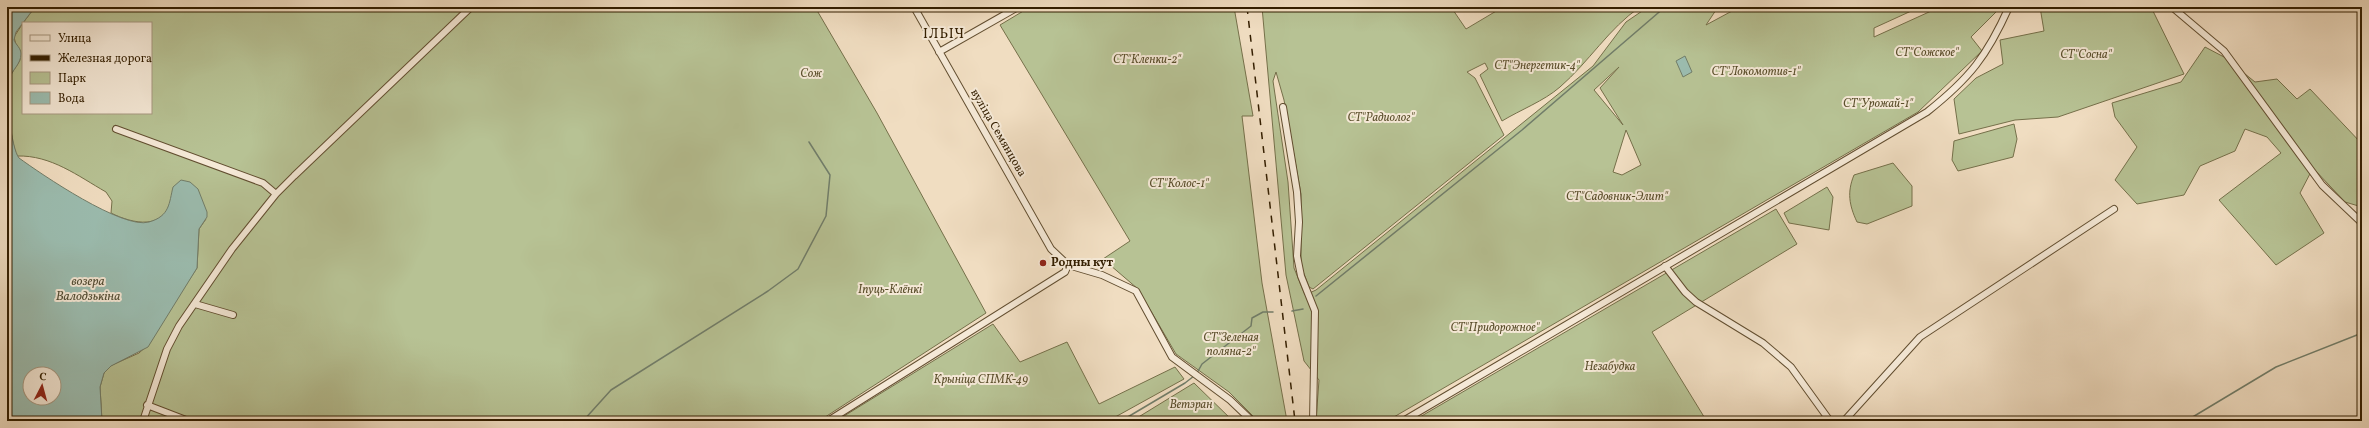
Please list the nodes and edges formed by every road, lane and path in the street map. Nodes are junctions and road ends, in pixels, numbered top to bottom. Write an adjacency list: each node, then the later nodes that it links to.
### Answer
1 (471, 7): 9 (street)
2 (914, 7): 6 (street, вуліца Семянцова)
3 (1018, 7): 6 (street)
4 (2009, 7): 13 (street)
5 (2172, 7): 11 (street)
6 (939, 52): 12 (street, вуліца Семянцова)
7 (1283, 106): 21 (street)
8 (116, 129): 9 (street)
9 (276, 194): 14 (street)
10 (2114, 209): 24 (street)
11 (2362, 223)
12 (1068, 265): 19 (street); 20 (street, вуліца Семянцова)
13 (1665, 266): 22 (street); 23 (street)
14 (195, 304): 15 (street); 16 (street)
15 (233, 315)
16 (147, 405): 17 (street); 18 (street)
17 (186, 420)
18 (143, 421)
19 (828, 421)
20 (1252, 421)
21 (1313, 421)
22 (1403, 421)
23 (1830, 421)
24 (1844, 421)

